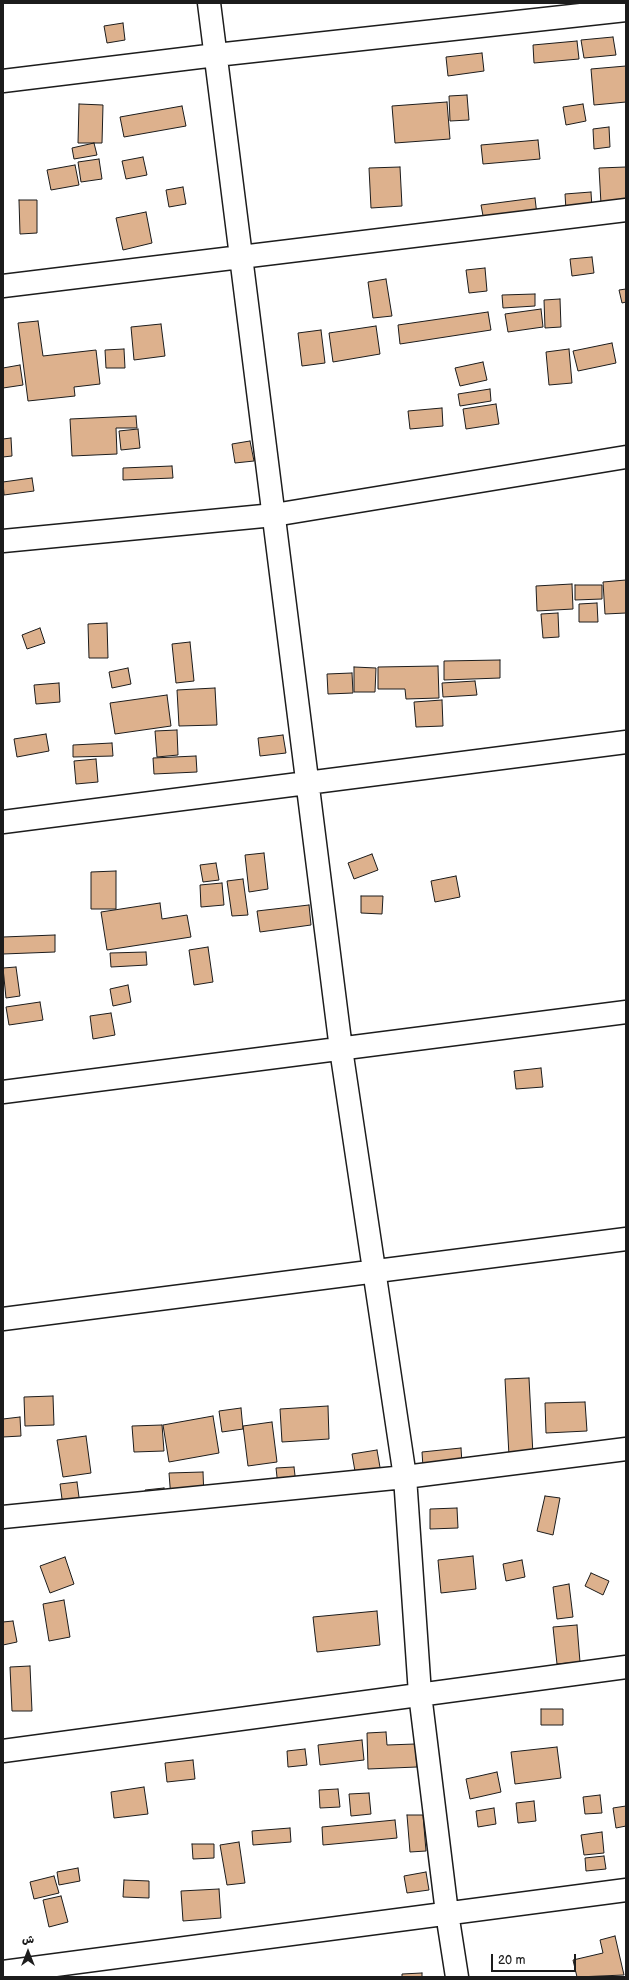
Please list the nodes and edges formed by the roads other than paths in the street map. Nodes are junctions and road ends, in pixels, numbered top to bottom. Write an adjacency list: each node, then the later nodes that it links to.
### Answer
1 (209, 3): 3 (street)
2 (626, 10): 3 (street)
3 (216, 55): 4 (street); 6 (street)
4 (3, 81)
5 (626, 210): 6 (street)
6 (241, 256): 7 (street); 9 (street)
7 (3, 286)
8 (626, 457): 9 (street)
9 (274, 515): 10 (street); 12 (street)
10 (3, 541)
11 (626, 742): 12 (street)
12 (308, 783): 13 (street); 15 (street)
13 (3, 822)
14 (626, 1012): 15 (street)
15 (341, 1049): 16 (street); 18 (street)
16 (3, 1092)
17 (626, 1239): 18 (street)
18 (375, 1272): 19 (street); 21 (street)
19 (3, 1319)
20 (626, 1449): 21 (street)
21 (405, 1477): 22 (street); 24 (street)
22 (3, 1517)
23 (626, 1668): 24 (street)
24 (420, 1694): 25 (street); 27 (street)
25 (3, 1751)
26 (626, 1890): 27 (street)
27 (447, 1913): 28 (street); 29 (street)
28 (3, 1972)
29 (457, 1977)

